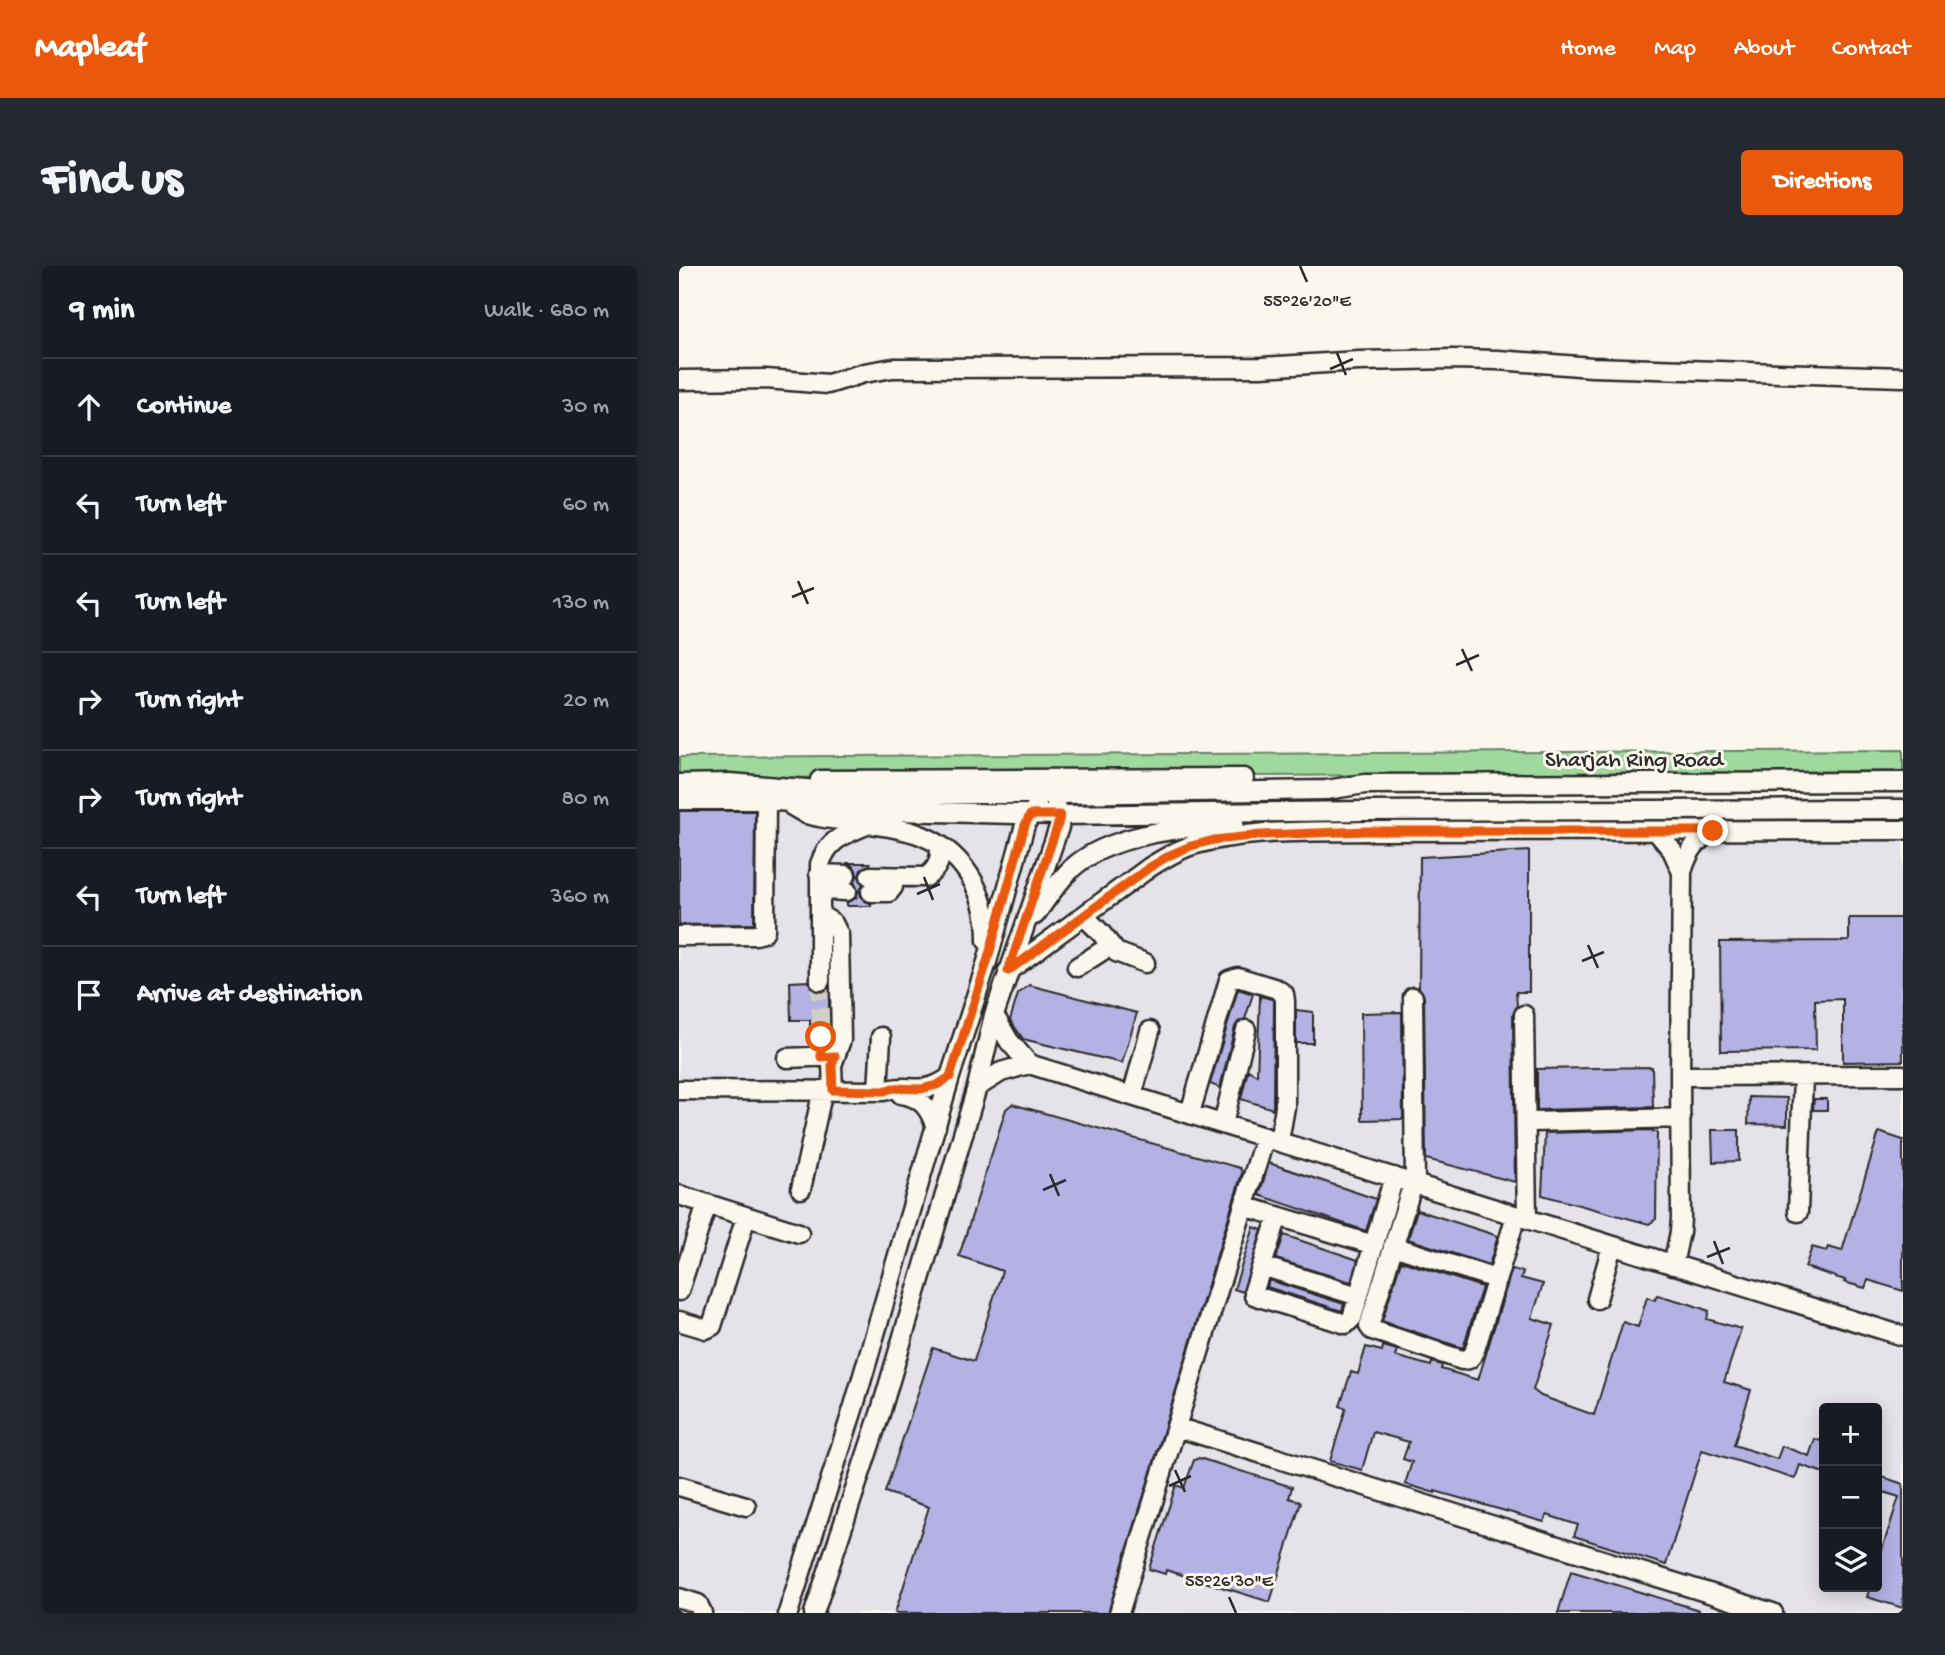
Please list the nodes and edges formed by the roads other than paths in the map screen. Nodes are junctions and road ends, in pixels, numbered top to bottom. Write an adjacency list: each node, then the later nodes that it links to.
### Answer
1 (1903, 377): 2 (street)
2 (679, 380)
3 (1903, 782): 5 (street, Sharjah Ring Road)
4 (729, 783): 5 (street); 6 (street); 7 (street)
5 (1365, 783): 7 (street)
6 (679, 784)
7 (1050, 795): 12 (street); 13 (street)
8 (679, 800): 9 (street)
9 (775, 800): 12 (street); 14 (street); 25 (street)
10 (1903, 810): 11 (street)
11 (1366, 811): 13 (street); 27 (street)
12 (1030, 815): 13 (street); 28 (street)
13 (1060, 815): 27 (street)
14 (866, 825): 18 (street); 20 (street)
15 (1903, 830): 17 (street)
16 (1656, 831): 17 (street); 19 (street); 24 (street)
17 (1713, 831): 19 (street)
18 (939, 845): 22 (street); 28 (street)
19 (1682, 872): 45 (street)
20 (819, 882): 21 (street); 23 (street)
21 (846, 883)
22 (871, 884)
23 (820, 915): 32 (street); 41 (street)
24 (1084, 916): 26 (street); 31 (street)
25 (679, 936)
26 (1110, 946): 29 (street); 30 (street)
27 (1017, 949): 31 (street)
28 (987, 962): 47 (street)
29 (1145, 963)
30 (1077, 967)
31 (1008, 971): 35 (street)
32 (821, 981)
33 (1413, 997): 60 (street)
34 (1212, 1006): 53 (street)
35 (994, 1015): 43 (street); 48 (street)
36 (1524, 1015): 68 (street)
37 (1246, 1030): 56 (street)
38 (1150, 1031): 52 (street)
39 (821, 1037): 41 (street)
40 (881, 1037): 51 (street)
41 (828, 1056): 42 (street); 50 (street)
42 (787, 1058)
43 (1029, 1064): 48 (street); 52 (street)
44 (1903, 1075): 46 (street)
45 (1680, 1076): 46 (street); 54 (street)
46 (1804, 1076): 65 (street)
47 (950, 1077): 51 (street); 57 (street)
48 (977, 1087): 84 (street)
49 (679, 1090): 50 (street)
50 (828, 1090): 51 (street); 61 (street)
51 (881, 1091): 57 (street)
52 (1132, 1096): 53 (street)
53 (1187, 1112): 56 (street); 58 (street)
54 (1681, 1118): 55 (street); 73 (street)
55 (1532, 1122)
56 (1223, 1124): 58 (street)
57 (936, 1127): 87 (street)
58 (1272, 1139): 59 (street); 64 (street)
59 (1394, 1177): 60 (street); 70 (street)
60 (1414, 1184): 68 (street); 71 (street)
61 (801, 1189)
62 (679, 1195): 63 (street)
63 (707, 1204): 67 (street); 76 (street)
64 (1244, 1206): 66 (street); 81 (street)
65 (1798, 1212)
66 (1278, 1216): 70 (street); 74 (street)
67 (746, 1217): 69 (street); 79 (street)
68 (1521, 1217): 72 (street); 75 (street)
69 (799, 1233)
70 (1374, 1245): 77 (street)
71 (1393, 1246): 75 (street); 75 (street)
72 (1612, 1246): 73 (street); 78 (street)
73 (1673, 1265): 80 (street)
74 (1262, 1266): 77 (street); 77 (street)
75 (1496, 1279)
76 (679, 1291)
77 (1358, 1296)
78 (1597, 1299)
79 (679, 1321)
80 (1903, 1336)
81 (1176, 1427): 90 (street); 91 (street)
82 (679, 1486): 83 (street)
83 (745, 1506)
84 (821, 1592): 88 (street); 89 (street)
85 (679, 1598): 86 (street)
86 (702, 1613)
87 (788, 1613)
88 (814, 1613)
89 (829, 1613)
90 (1119, 1613)
91 (1773, 1613)

